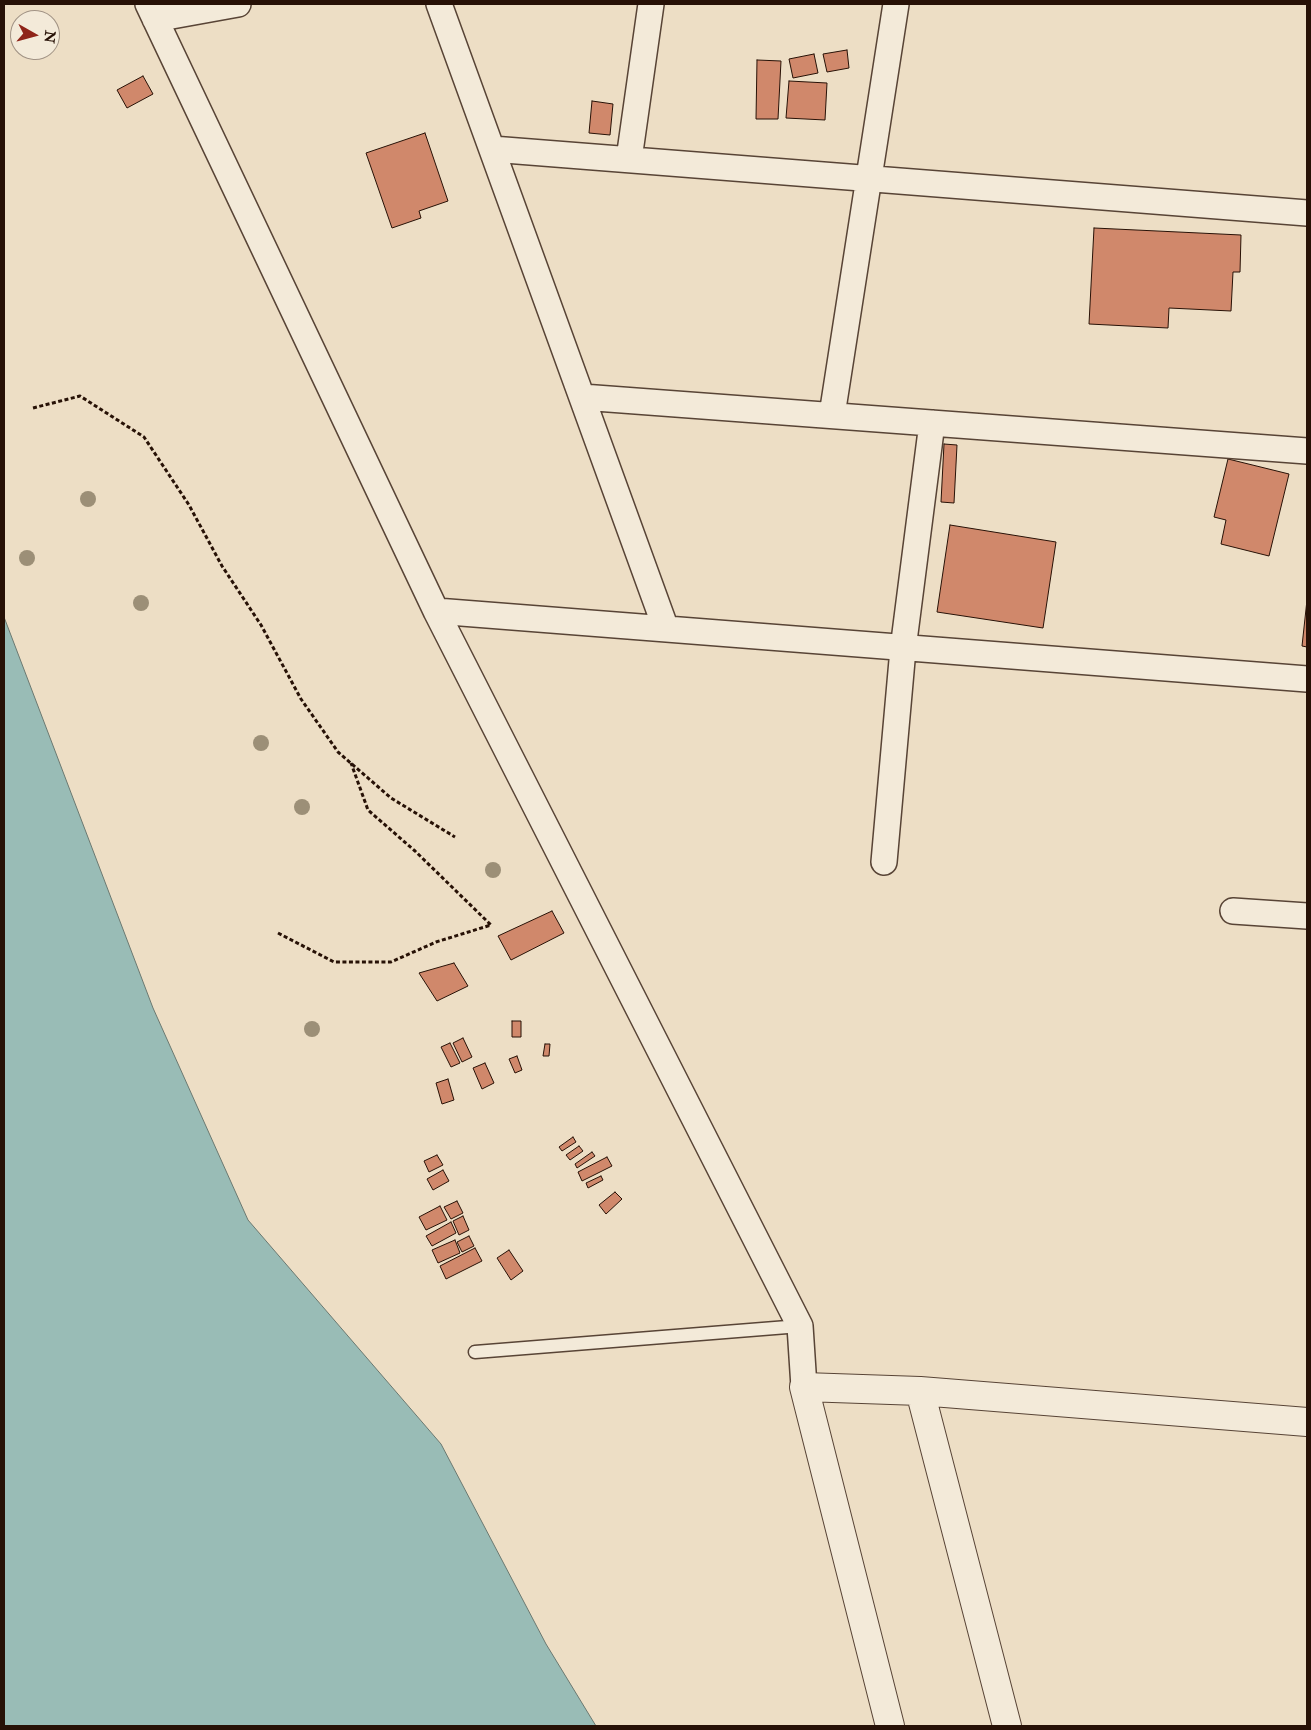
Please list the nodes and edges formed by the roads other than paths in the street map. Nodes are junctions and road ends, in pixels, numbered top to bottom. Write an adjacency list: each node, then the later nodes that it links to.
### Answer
1 (238, 4): 5 (street)
2 (439, 4): 6 (street)
3 (651, 4): 7 (street)
4 (896, 4): 8 (street)
5 (152, 11): 14 (street)
6 (492, 149): 7 (street); 10 (street)
7 (629, 160): 8 (street)
8 (869, 178): 9 (street); 11 (street)
9 (1307, 213)
10 (582, 396): 11 (street); 15 (street)
11 (832, 415): 12 (street)
12 (932, 423): 13 (street); 16 (street)
13 (1307, 450)
14 (436, 611): 15 (street); 21 (street)
15 (666, 630): 16 (street)
16 (903, 649): 17 (street); 18 (street)
17 (1307, 680)
18 (884, 862)
19 (1233, 911): 20 (street)
20 (1307, 916)
21 (800, 1326): 22 (lane); 23 (street)
22 (476, 1352)
23 (804, 1387): 24 (street); 26 (street)
24 (920, 1391): 25 (street); 27 (street)
25 (1307, 1422)
26 (890, 1726)
27 (1007, 1726)

